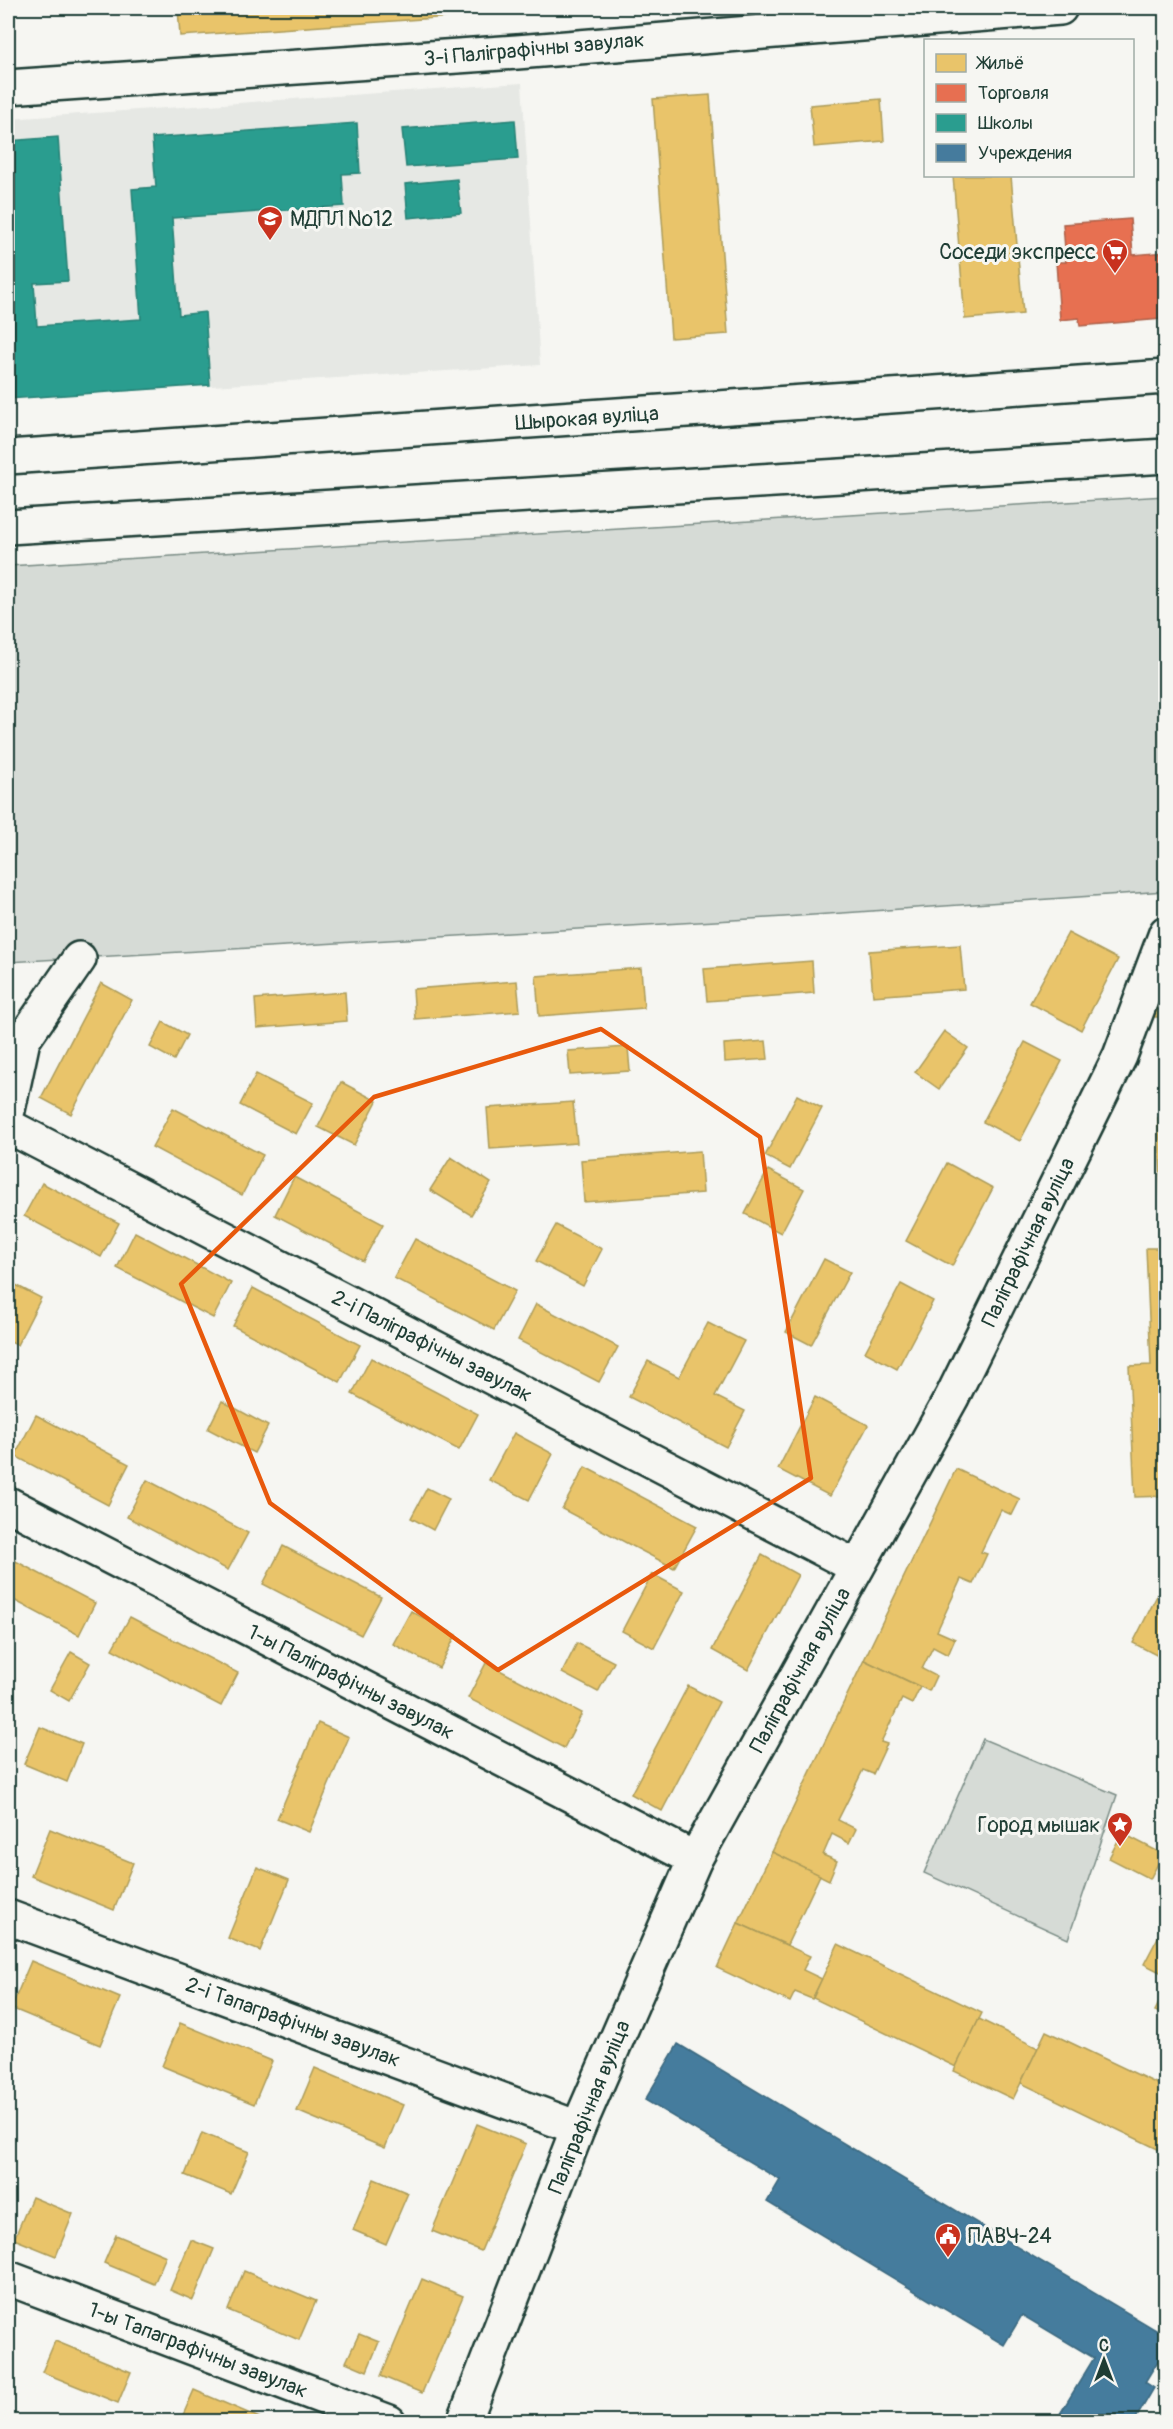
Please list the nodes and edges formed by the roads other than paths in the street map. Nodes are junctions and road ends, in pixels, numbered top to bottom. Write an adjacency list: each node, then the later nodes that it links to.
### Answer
1 (1060, 8): 2 (street, 3-і Паліграфічны завулак)
2 (8, 87)
3 (1166, 377): 5 (street, Шырокая вуліца)
4 (1166, 456): 6 (street)
5 (8, 457)
6 (8, 527)
7 (1166, 933): 12 (street, Паліграфічная вуліца)
8 (79, 959): 9 (street)
9 (8, 1110)
10 (8, 1126): 12 (street, 2-і Паліграфічны завулак)
11 (8, 1504): 13 (street, 1-ы Паліграфічны завулак)
12 (857, 1567): 13 (street, Паліграфічная вуліца)
13 (695, 1859): 15 (street, Паліграфічная вуліца)
14 (8, 1917): 15 (street, 2-і Тапаграфічны завулак)
15 (578, 2128): 18 (street, Паліграфічная вуліца)
16 (8, 2278): 17 (street, 1-ы Тапаграфічны завулак)
17 (389, 2421)
18 (464, 2421)

